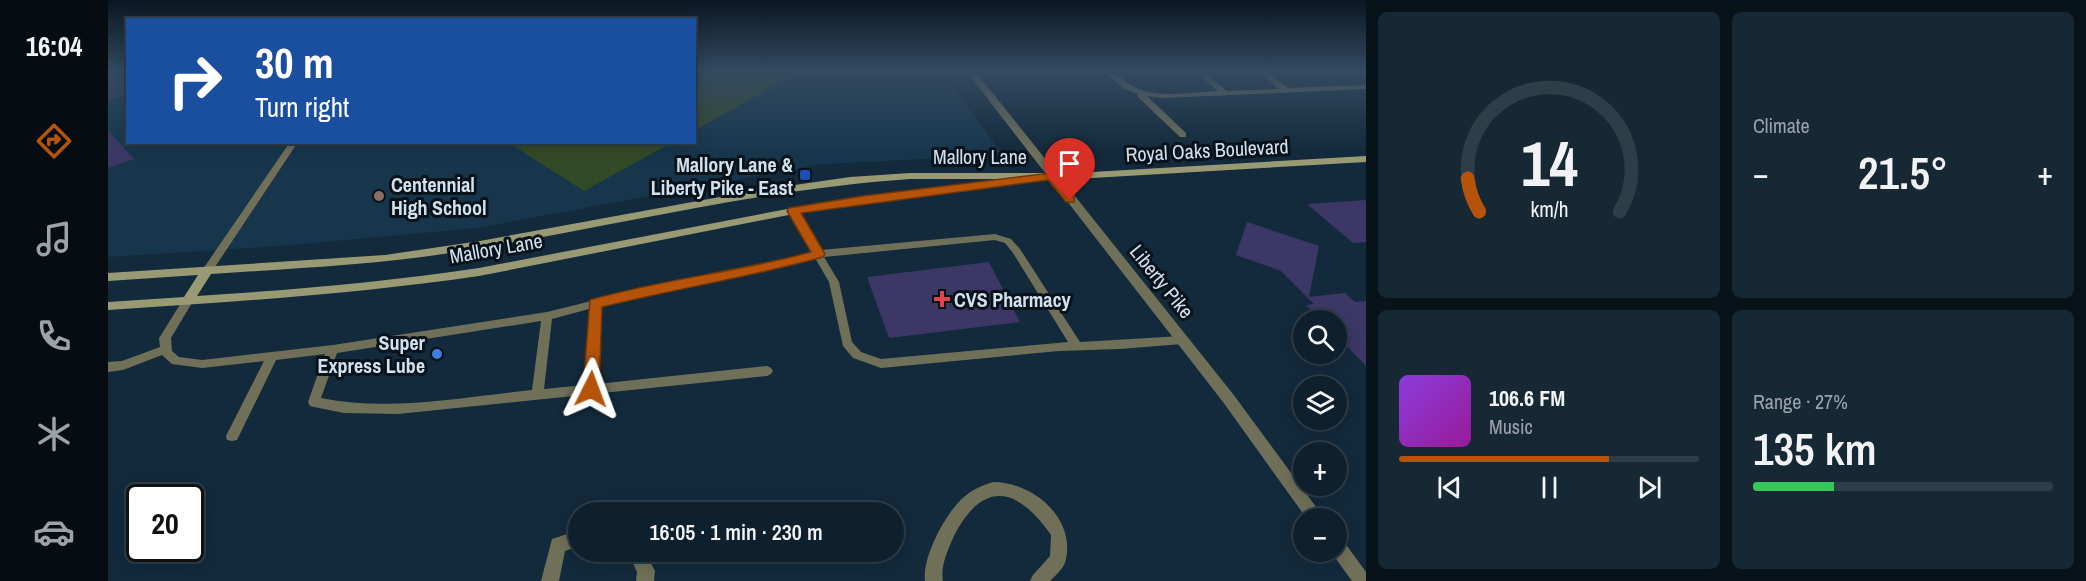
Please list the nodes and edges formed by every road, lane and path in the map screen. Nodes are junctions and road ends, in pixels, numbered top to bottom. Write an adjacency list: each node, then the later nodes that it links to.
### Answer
1 (991, 98): 6 (street, Liberty Pike)
2 (1144, 98): 3 (lane)
3 (1183, 135)
4 (293, 144): 9 (lane)
5 (1366, 159): 6 (main road, Royal Oaks Boulevard)
6 (1051, 176): 7 (main road, Mallory Lane); 9 (main road, Mallory Lane); 15 (street, Liberty Pike)
7 (793, 211): 8 (lane); 11 (main road, Mallory Lane)
8 (818, 254): 12 (lane); 16 (lane); 16 (lane)
9 (207, 271): 10 (main road, Mallory Lane); 11 (main road)
10 (108, 278)
11 (188, 301): 13 (main road, Mallory Lane); 17 (lane)
12 (595, 304): 14 (lane); 22 (lane)
13 (108, 306)
14 (547, 316): 18 (lane); 23 (lane)
15 (1182, 340): 16 (lane); 25 (street, Liberty Pike)
16 (1077, 347)
17 (166, 349): 19 (lane); 20 (lane)
18 (333, 349): 19 (lane); 23 (lane)
19 (271, 358): 24 (lane)
20 (108, 367)
21 (767, 372): 22 (lane)
22 (591, 389): 23 (lane)
23 (537, 395)
24 (232, 436)
25 (1309, 508)
26 (568, 542): 29 (street)
27 (1347, 560): 33 (street)
28 (641, 562): 30 (street)
29 (550, 581)
30 (645, 581)
31 (934, 581): 32 (street)
32 (1039, 581)
33 (1362, 581)

